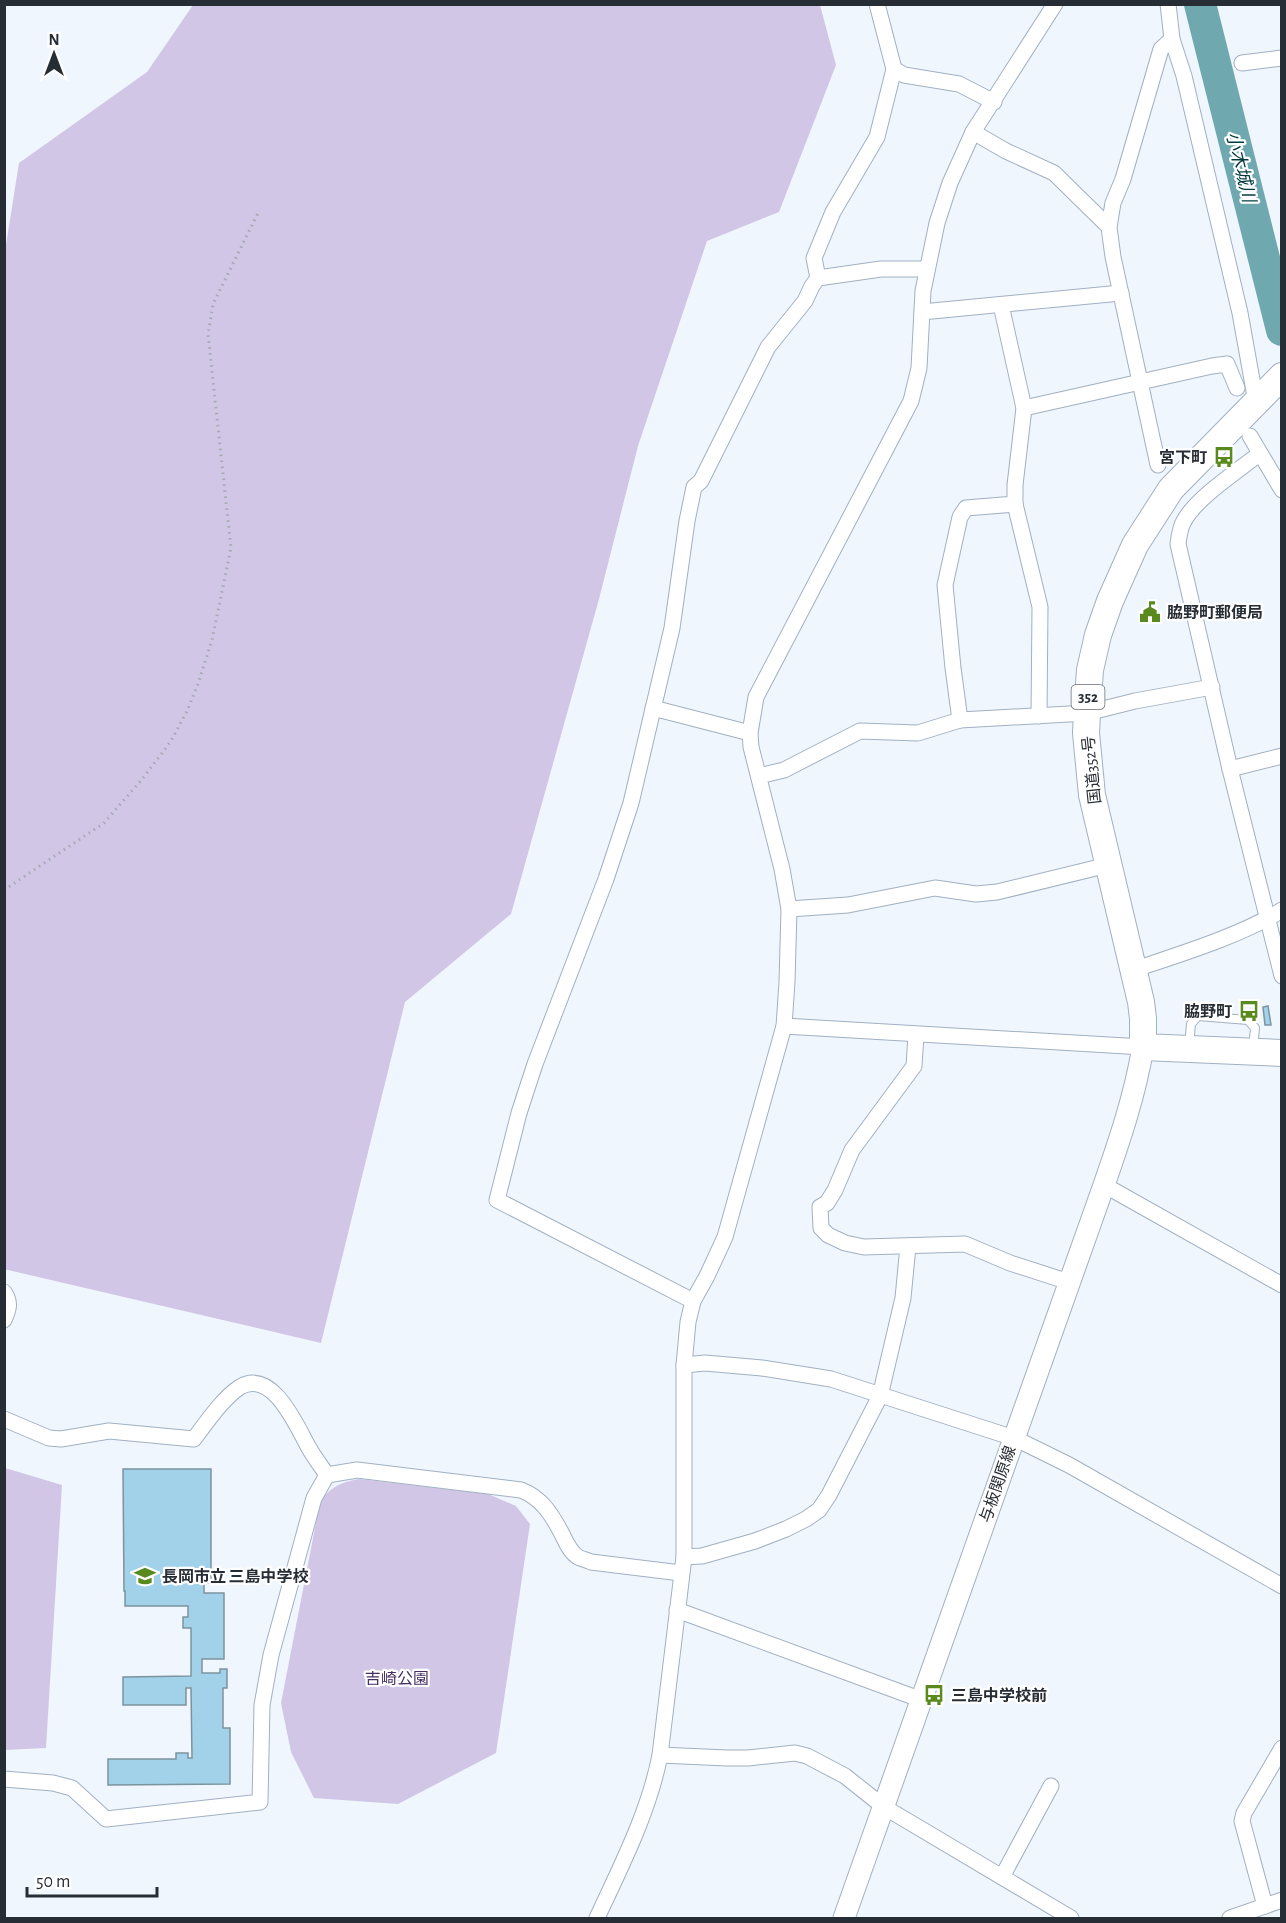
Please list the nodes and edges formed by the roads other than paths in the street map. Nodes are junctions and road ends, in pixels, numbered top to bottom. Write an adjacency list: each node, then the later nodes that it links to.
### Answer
1 (877, 4): 7 (street)
2 (1055, 4): 8 (street)
3 (1168, 4): 4 (street)
4 (1172, 39): 10 (street); 18 (street)
5 (1281, 58): 6 (street)
6 (1242, 63)
7 (894, 69): 8 (street); 12 (street)
8 (994, 102): 9 (street)
9 (973, 132): 10 (street); 11 (street)
10 (1109, 227): 13 (street)
11 (927, 269): 12 (street); 15 (street)
12 (818, 278): 26 (street)
13 (1121, 293): 14 (street); 17 (street)
14 (1001, 305): 15 (street); 19 (street)
15 (922, 312): 30 (street)
16 (1281, 376): 18 (highway, 国道352号 / 352)
17 (1140, 383): 18 (street); 19 (street); 22 (street)
18 (1251, 395): 27 (highway, 国道352号 / 352)
19 (1024, 408): 24 (street)
20 (1250, 436): 21 (street)
21 (1259, 454): 23 (street); 25 (street)
22 (1158, 465)
23 (1281, 490)
24 (1015, 504): 28 (street); 29 (street)
25 (1212, 687): 27 (street); 32 (street)
26 (653, 708): 30 (street); 51 (street)
27 (1087, 713): 28 (street); 34 (highway, 国道352号 / 352)
28 (1039, 716): 29 (street)
29 (960, 720): 33 (street)
30 (750, 733): 33 (street)
31 (1281, 756): 32 (street)
32 (1230, 769): 37 (street)
33 (759, 776): 35 (street)
34 (1108, 865): 35 (street); 38 (highway, 国道352号 / 352)
35 (789, 909): 40 (street)
36 (1281, 909): 37 (street)
37 (1266, 919): 38 (street); 39 (street)
38 (1133, 970): 42 (highway, 国道352号 / 352)
39 (1281, 976)
40 (784, 1026): 41 (street); 51 (street)
41 (916, 1035): 42 (street); 47 (street)
42 (1143, 1047): 43 (highway); 46 (main road, 与板関原線)
43 (1189, 1050): 44 (highway); 44 (lane)
44 (1253, 1052): 45 (highway)
45 (1281, 1053)
46 (1104, 1185): 48 (main road, 与板関原線); 49 (street)
47 (908, 1246): 48 (street); 54 (street)
48 (1069, 1282): 56 (main road, 与板関原線)
49 (1281, 1285)
50 (4, 1292): 52 (street)
51 (693, 1301): 53 (street)
52 (4, 1320)
53 (684, 1365): 54 (street); 58 (street)
54 (880, 1396): 56 (street); 58 (street)
55 (4, 1419): 57 (street)
56 (1014, 1438): 60 (street); 62 (main road, 与板関原線)
57 (327, 1475): 59 (street); 65 (street)
58 (684, 1557): 59 (street)
59 (681, 1574): 61 (street)
60 (1281, 1586)
61 (677, 1610): 62 (street); 64 (street)
62 (922, 1700): 67 (main road, 与板関原線)
63 (1281, 1748): 70 (street)
64 (660, 1755): 67 (street); 71 (street)
65 (4, 1779)
66 (1051, 1786): 68 (street)
67 (884, 1807): 68 (street); 72 (main road, 与板関原線)
68 (1002, 1877): 73 (street)
69 (1281, 1900): 70 (street)
70 (1265, 1906): 74 (street)
71 (597, 1918)
72 (844, 1918)
73 (1071, 1918)
74 (1230, 1918)

